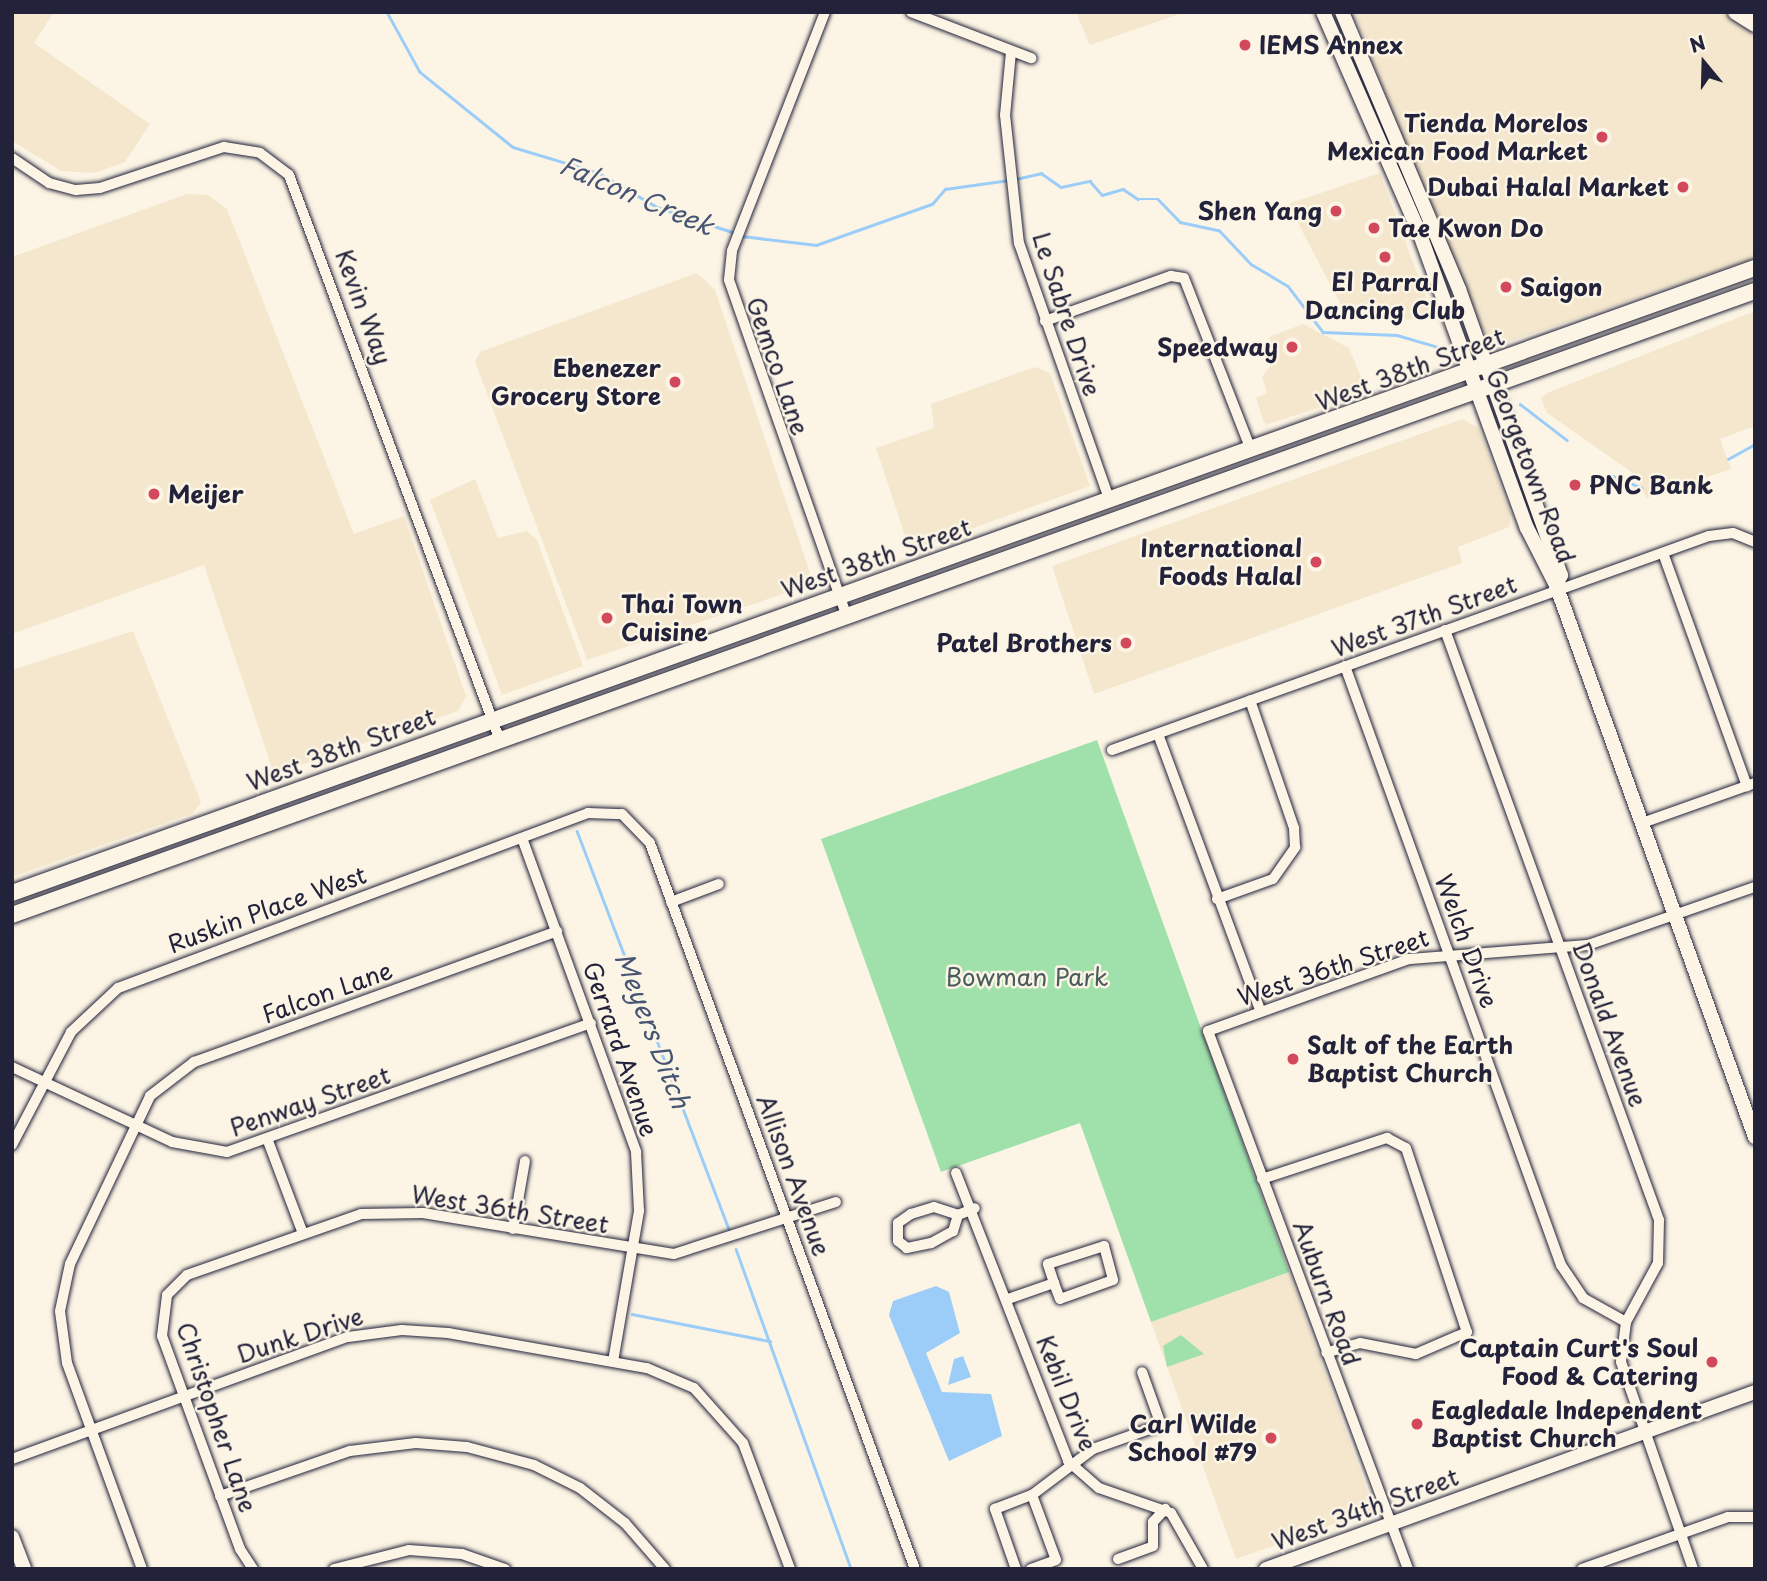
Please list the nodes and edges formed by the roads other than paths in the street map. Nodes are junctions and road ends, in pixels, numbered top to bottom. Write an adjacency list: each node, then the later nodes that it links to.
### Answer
1 (825, 12): 27 (street, Gemco Lane)
2 (911, 12): 7 (street)
3 (1323, 12): 17 (main road, Georgetown Road)
4 (1342, 12): 17 (main road, Georgetown Road)
5 (1736, 12): 6 (main road)
6 (1755, 24)
7 (1012, 52): 8 (street); 15 (street, Le Sabre Drive)
8 (1031, 58)
9 (12, 158): 32 (street, Kevin Way)
10 (1755, 268): 12 (main road, West 38th Street)
11 (1755, 277): 14 (main road)
12 (1721, 280): 16 (main road); 17 (main road, West 38th Street)
13 (1755, 291): 14 (main road, West 38th Street)
14 (1733, 299): 16 (main road, West 38th Street)
15 (1045, 321): 20 (street); 22 (street, Le Sabre Drive)
16 (1665, 323): 18 (main road, West 38th Street)
17 (1478, 368): 18 (main road, Georgetown Road); 19 (main road, West 38th Street)
18 (1485, 388): 21 (main road, West 38th Street); 26 (main road, Georgetown Road)
19 (1295, 434): 20 (main road, West 38th Street); 21 (main road)
20 (1251, 450): 22 (main road, West 38th Street)
21 (1229, 481): 25 (main road, West 38th Street)
22 (1110, 501): 25 (main road); 27 (main road, West 38th Street)
23 (1753, 541): 24 (street, West 37th Street)
24 (1663, 553): 26 (street, West 37th Street); 36 (street)
25 (1019, 556): 28 (main road, West 38th Street)
26 (1557, 588): 29 (street, West 37th Street); 39 (main road, Georgetown Road)
27 (839, 594): 28 (street, Gemco Lane); 32 (main road, West 38th Street)
28 (846, 614): 34 (main road, West 38th Street)
29 (1445, 630): 30 (street, West 37th Street); 53 (street, Donald Avenue)
30 (1345, 666): 31 (street, West 37th Street); 54 (street, Welch Drive)
31 (1250, 700): 33 (street, West 37th Street); 48 (street)
32 (491, 718): 34 (street, Kevin Way); 37 (main road, West 38th Street)
33 (1158, 734): 35 (street, West 37th Street); 48 (street)
34 (499, 738): 40 (main road, West 38th Street)
35 (1112, 750)
36 (1751, 784): 39 (street)
37 (273, 798): 40 (main road); 42 (main road, West 38th Street)
38 (614, 811): 41 (street, Ruskin Place West); 49 (street, Allison Avenue)
39 (1642, 823): 51 (main road, Georgetown Road)
40 (244, 830): 44 (main road, West 38th Street)
41 (522, 838): 52 (street, Gerrard Avenue); 59 (street, Ruskin Place West)
42 (141, 846): 43 (main road, West 38th Street); 44 (main road)
43 (76, 870): 47 (main road, West 38th Street); 50 (main road)
44 (107, 881): 50 (main road, West 38th Street)
45 (719, 884): 49 (street)
46 (1755, 887): 51 (street, West 36th Street)
47 (12, 893)
48 (1217, 899): 55 (street)
49 (671, 902): 70 (street, Allison Avenue)
50 (20, 913)
51 (1675, 916): 53 (street, West 36th Street); 61 (main road, Georgetown Road)
52 (557, 931): 56 (street, Gerrard Avenue); 60 (street, Falcon Lane)
53 (1561, 951): 54 (street, West 36th Street); 77 (street, Donald Avenue)
54 (1448, 952): 55 (street, West 36th Street); 77 (street, Welch Drive)
55 (1261, 1012): 57 (street, West 36th Street)
56 (591, 1023): 62 (street, Penway Street); 73 (street, Gerrard Avenue)
57 (1208, 1031): 66 (street, Auburn Road)
58 (12, 1067): 59 (street, Penway Street)
59 (46, 1083): 60 (street, Penway Street); 63 (street, Ruskin Place West)
60 (135, 1125): 62 (street, Penway Street); 83 (street, Falcon Lane)
61 (1755, 1137)
62 (268, 1141): 72 (street)
63 (12, 1145)
64 (525, 1161): 71 (street)
65 (956, 1173): 68 (street, Kebil Drive)
66 (1262, 1179): 78 (street, Auburn Road); 78 (street)
67 (836, 1202): 70 (street, West 36th Street)
68 (975, 1208): 69 (street); 76 (street, Kebil Drive)
69 (958, 1215): 69 (street)
70 (788, 1219): 73 (street, West 36th Street); 103 (street, Allison Avenue)
71 (513, 1229): 72 (street, West 36th Street); 73 (street, West 36th Street)
72 (302, 1231): 74 (street, West 36th Street)
73 (632, 1249): 79 (street, Gerrard Avenue)
74 (180, 1280): 82 (street, Christopher Lane)
75 (1054, 1283): 75 (street); 76 (street)
76 (1008, 1299): 86 (street, Kebil Drive)
77 (1626, 1322): 84 (street, Donald Avenue)
78 (1326, 1353): 91 (street, Auburn Road)
79 (613, 1362): 82 (street, Dunk Drive); 102 (street)
80 (1142, 1371): 86 (street)
81 (1755, 1392): 84 (main road, West 34th Street)
82 (184, 1396): 83 (street, Dunk Drive); 88 (street, Christopher Lane)
83 (92, 1430): 85 (street, Dunk Drive); 97 (street, Falcon Lane)
84 (1644, 1432): 91 (main road, West 34th Street); 92 (street)
85 (12, 1459)
86 (1071, 1465): 87 (street); 89 (street, Kebil Drive)
87 (1032, 1495): 104 (street); 105 (street)
88 (220, 1496): 98 (street, Christopher Lane); 101 (street)
89 (1166, 1509): 94 (street); 106 (street)
90 (1755, 1517): 92 (street)
91 (1391, 1524): 107 (main road, West 34th Street); 108 (street, Auburn Road)
92 (1680, 1534): 95 (street); 109 (street)
93 (12, 1537): 96 (main road)
94 (1118, 1559)
95 (1585, 1568)
96 (24, 1569)
97 (142, 1569)
98 (253, 1569)
99 (334, 1569): 100 (street)
100 (505, 1569)
101 (665, 1569)
102 (790, 1569)
103 (915, 1569)
104 (1017, 1569)
105 (1031, 1569)
106 (1203, 1569)
107 (1266, 1569)
108 (1408, 1569)
109 (1693, 1569)

